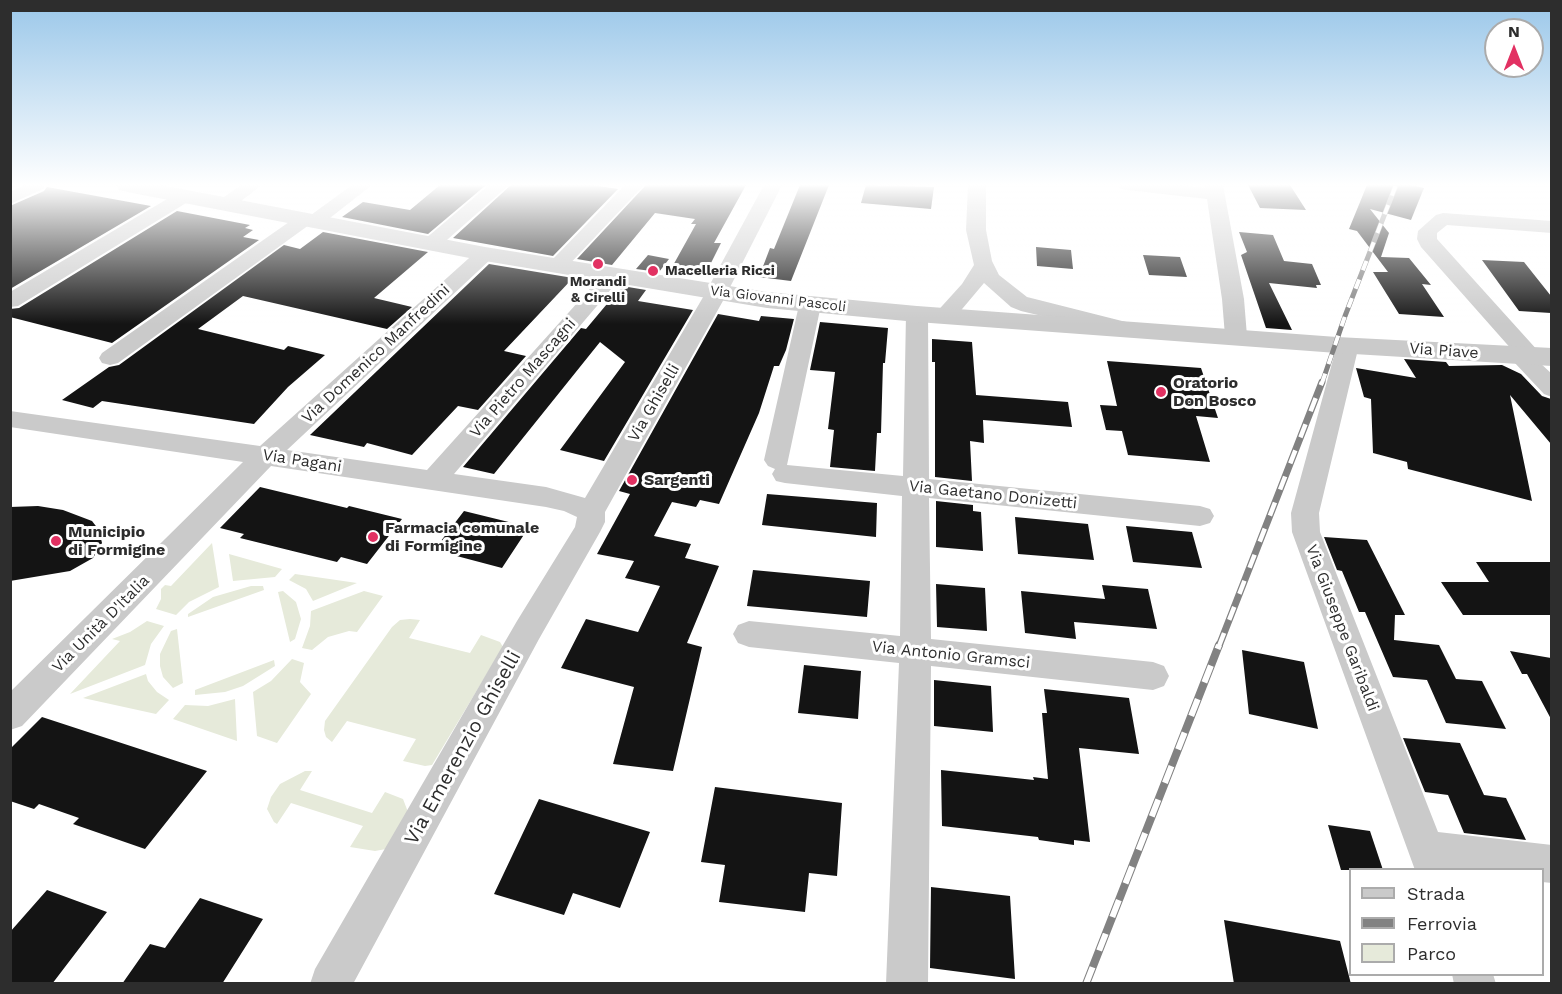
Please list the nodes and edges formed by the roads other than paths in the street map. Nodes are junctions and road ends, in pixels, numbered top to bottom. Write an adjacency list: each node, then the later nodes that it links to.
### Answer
1 (126, 231): 16 (street)
2 (293, 231): 26 (street)
3 (370, 231): 10 (street, Via Giovanni Pascoli)
4 (446, 231): 10 (street)
5 (590, 231): 12 (street)
6 (749, 231): 15 (street, Via Ghiselli)
7 (976, 231): 13 (street)
8 (1222, 231): 23 (street)
9 (1428, 231): 25 (street)
10 (432, 243): 11 (street, Via Giovanni Pascoli)
11 (485, 254): 12 (street, Via Giovanni Pascoli); 29 (street, Via Domenico Manfredini)
12 (557, 266): 14 (street, Via Giovanni Pascoli)
13 (983, 266): 17 (street); 20 (street)
14 (612, 276): 15 (street, Via Giovanni Pascoli); 30 (street, Via Pietro Mascagni)
15 (717, 293): 18 (street, Via Giovanni Pascoli); 32 (street, Via Ghiselli)
16 (10, 301)
17 (1019, 302): 21 (street); 22 (street)
18 (810, 305): 19 (street, Via Giovanni Pascoli); 31 (street, Via Gaetano Donizetti)
19 (917, 314): 20 (street, Via Giovanni Pascoli); 31 (street)
20 (944, 316): 21 (street, Via Giovanni Pascoli)
21 (991, 319): 22 (street, Via Giovanni Pascoli)
22 (1125, 328): 23 (street, Via Giovanni Pascoli)
23 (1236, 336): 24 (street, Via Giovanni Pascoli)
24 (1342, 345): 25 (street, Via Piave); 38 (street, Via Giuseppe Garibaldi)
25 (1534, 357): 27 (street)
26 (110, 358)
27 (1551, 388)
28 (10, 419): 29 (street, Via Pagani)
29 (266, 455): 30 (street, Via Pagani); 37 (street, Via Unità D'Italia)
30 (434, 480): 32 (street, Via Pagani)
31 (915, 487): 33 (street, Via Gaetano Donizetti); 35 (street)
32 (591, 513): 40 (street, Via Emerenzio Ghiselli)
33 (1200, 516)
34 (749, 634): 35 (street, Via Antonio Gramsci)
35 (915, 651): 36 (street, Via Antonio Gramsci); 41 (street)
36 (1153, 676)
37 (10, 715)
38 (1430, 859): 39 (street)
39 (1551, 864)
40 (340, 975)
41 (907, 984)

